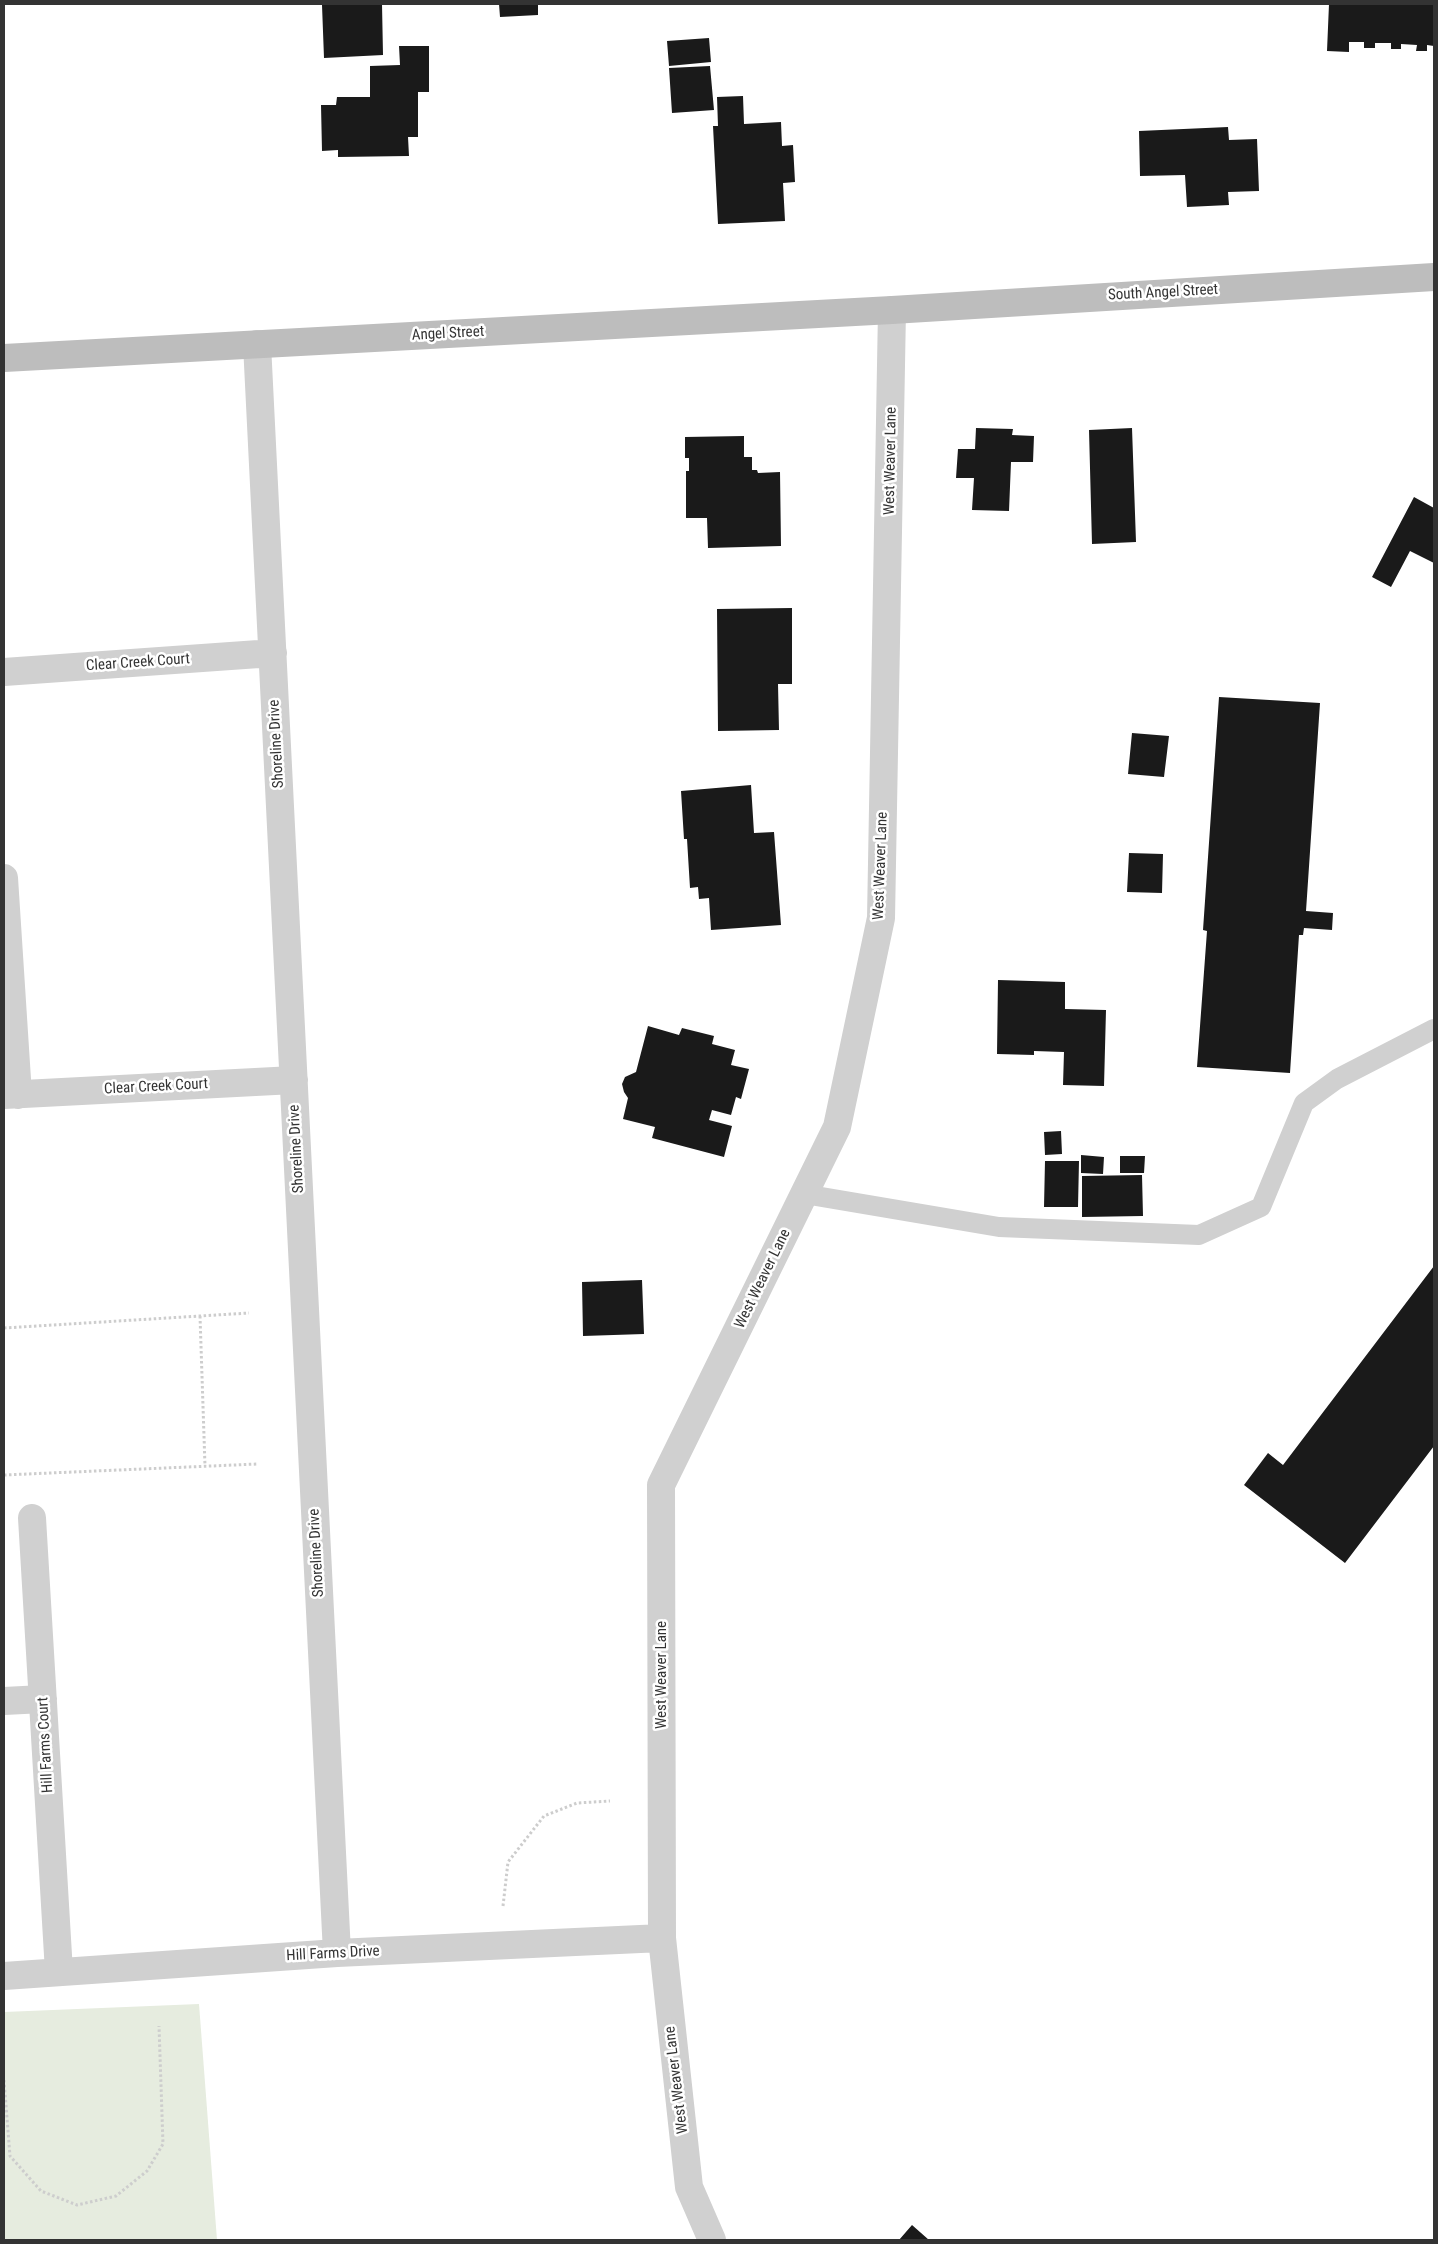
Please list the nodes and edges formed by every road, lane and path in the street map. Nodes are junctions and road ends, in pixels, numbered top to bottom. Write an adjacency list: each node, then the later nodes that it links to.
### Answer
1 (1434, 277): 2 (main road, South Angel Street)
2 (892, 310): 3 (main road, Angel Street); 11 (street, West Weaver Lane)
3 (257, 344): 4 (main road, Angel Street); 5 (street, Shoreline Drive)
4 (4, 358)
5 (272, 653): 6 (street, Clear Creek Court); 9 (street, Shoreline Drive)
6 (4, 672)
7 (4, 878): 10 (street, Clear Creek Court)
8 (1434, 1029): 11 (lane)
9 (294, 1080): 10 (street, Clear Creek Court); 24 (street, Shoreline Drive)
10 (11, 1095)
11 (804, 1194): 23 (street, West Weaver Lane)
12 (249, 1313): 13 (path)
13 (200, 1316): 14 (path); 16 (path)
14 (4, 1328)
15 (257, 1464): 16 (path)
16 (205, 1466): 17 (path)
17 (4, 1475)
18 (32, 1518): 19 (street, Hill Farms Court)
19 (43, 1699): 20 (street); 25 (street, Hill Farms Court)
20 (4, 1701)
21 (610, 1801): 22 (path)
22 (503, 1906)
23 (662, 1938): 24 (street, Hill Farms Drive); 29 (street, West Weaver Lane)
24 (338, 1953): 25 (street, Hill Farms Drive)
25 (59, 1972): 26 (street, Hill Farms Drive)
26 (4, 1976)
27 (159, 2026): 28 (path)
28 (4, 2080)
29 (712, 2240)

